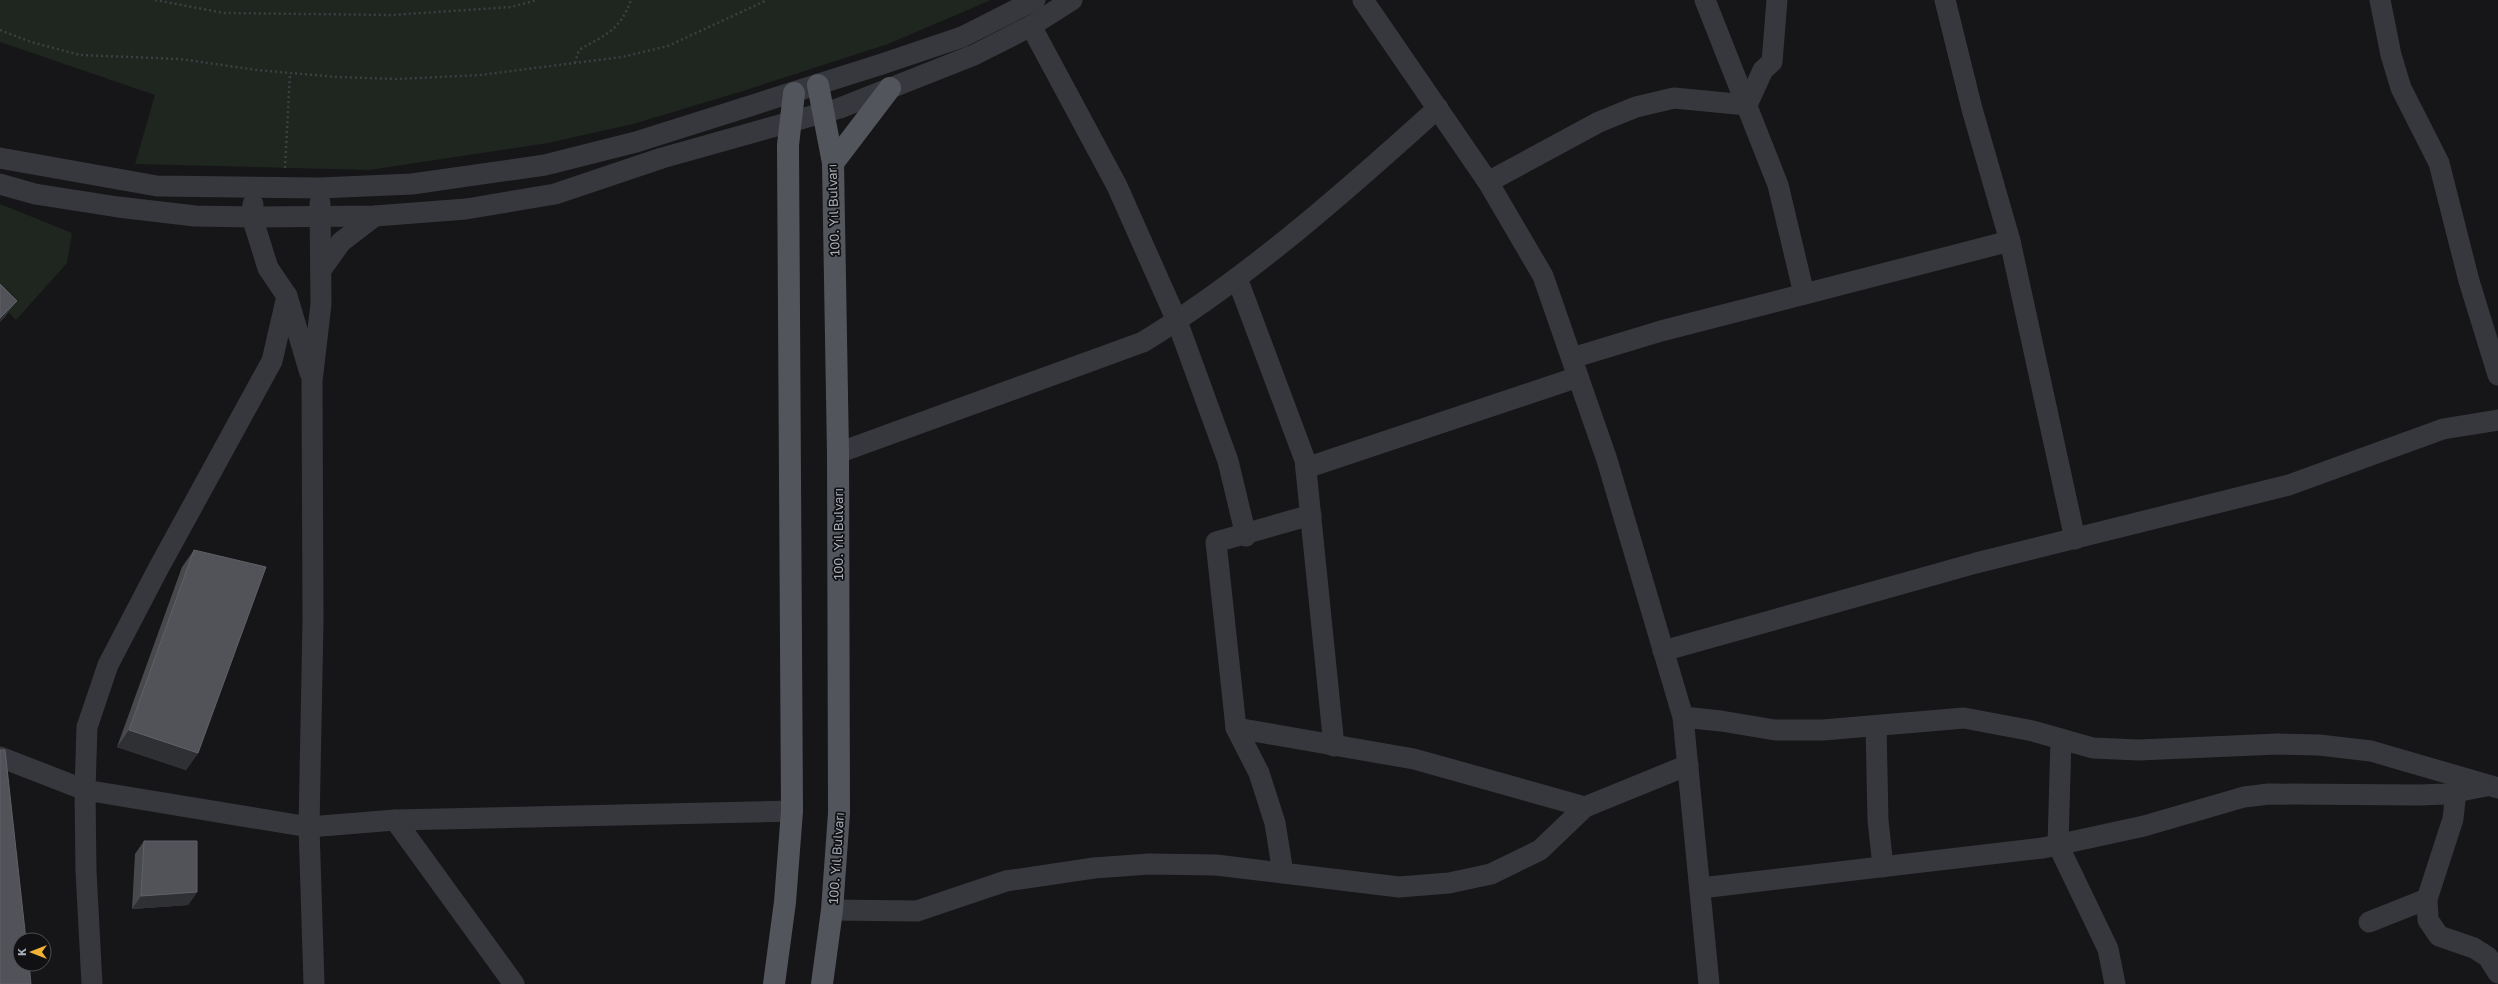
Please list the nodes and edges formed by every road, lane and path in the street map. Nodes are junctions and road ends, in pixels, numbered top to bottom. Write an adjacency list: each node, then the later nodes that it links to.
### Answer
1 (155, 0): 2 (path)
2 (537, 0)
3 (631, 0): 14 (path)
4 (766, 0): 14 (path)
5 (1035, 0): 16 (street)
6 (1072, 0): 12 (street)
7 (1363, 0): 20 (street)
8 (1705, 0): 19 (street)
9 (1777, 0): 19 (street)
10 (1945, 0): 33 (street)
11 (2380, 0): 40 (street)
12 (1031, 26): 17 (street); 38 (street)
13 (0, 30): 15 (path)
14 (575, 64): 15 (path)
15 (290, 73): 28 (path)
16 (818, 85): 18 (street); 21 (main road, 100. Yıl Bulvarı)
17 (890, 88): 21 (street); 24 (main road)
18 (794, 94): 22 (main road); 29 (street)
19 (1747, 105): 25 (street); 36 (street)
20 (1438, 108): 25 (street); 35 (street)
21 (823, 112): 22 (street); 24 (main road, 100. Yıl Bulvarı)
22 (790, 121): 30 (street); 60 (main road)
23 (0, 158): 27 (street)
24 (833, 163): 43 (main road, 100. Yıl Bulvarı)
25 (1488, 182): 39 (street)
26 (0, 184): 31 (street)
27 (255, 187): 28 (street); 31 (street)
28 (284, 187): 29 (street)
29 (320, 188): 32 (street)
30 (375, 216): 32 (street); 34 (street)
31 (252, 217): 32 (street); 37 (street)
32 (320, 218): 34 (street)
33 (2010, 241): 36 (street); 47 (street)
34 (321, 270): 41 (street)
35 (1237, 278): 38 (street); 44 (street)
36 (1804, 294): 39 (street)
37 (287, 296): 41 (street); 57 (street)
38 (1177, 321): 43 (street); 46 (street)
39 (1575, 367): 44 (street); 48 (street)
40 (2498, 375)
41 (312, 381): 62 (street)
42 (2498, 420): 47 (street)
43 (838, 452): 68 (main road, 100. Yıl Bulvarı)
44 (1306, 468): 45 (street)
45 (1311, 515): 46 (street); 53 (street)
46 (1246, 536): 51 (street)
47 (2075, 539): 48 (street)
48 (1663, 651): 49 (street)
49 (1683, 717): 50 (street); 55 (street)
50 (1876, 726): 52 (street); 64 (street)
51 (1236, 728): 53 (street); 65 (street)
52 (2061, 739): 56 (street); 63 (street)
53 (1334, 746): 59 (street)
54 (0, 758): 57 (street)
55 (1688, 765): 59 (street); 66 (street)
56 (2495, 783): 58 (street)
57 (85, 790): 62 (street); 71 (street)
58 (2456, 792): 63 (street); 67 (street)
59 (1585, 807): 65 (street)
60 (792, 811): 61 (street); 74 (main road)
61 (394, 820): 62 (street); 73 (street)
62 (309, 827): 72 (street)
63 (2058, 845): 64 (street); 77 (street)
64 (1883, 867): 66 (street)
65 (1283, 873): 68 (street)
66 (1700, 888): 76 (street)
67 (2427, 899): 69 (street); 70 (street)
68 (832, 910): 75 (main road, 100. Yıl Bulvarı)
69 (2369, 922)
70 (2498, 973)
71 (92, 984)
72 (314, 984)
73 (514, 984)
74 (774, 984)
75 (822, 984)
76 (1709, 984)
77 (2115, 984)

